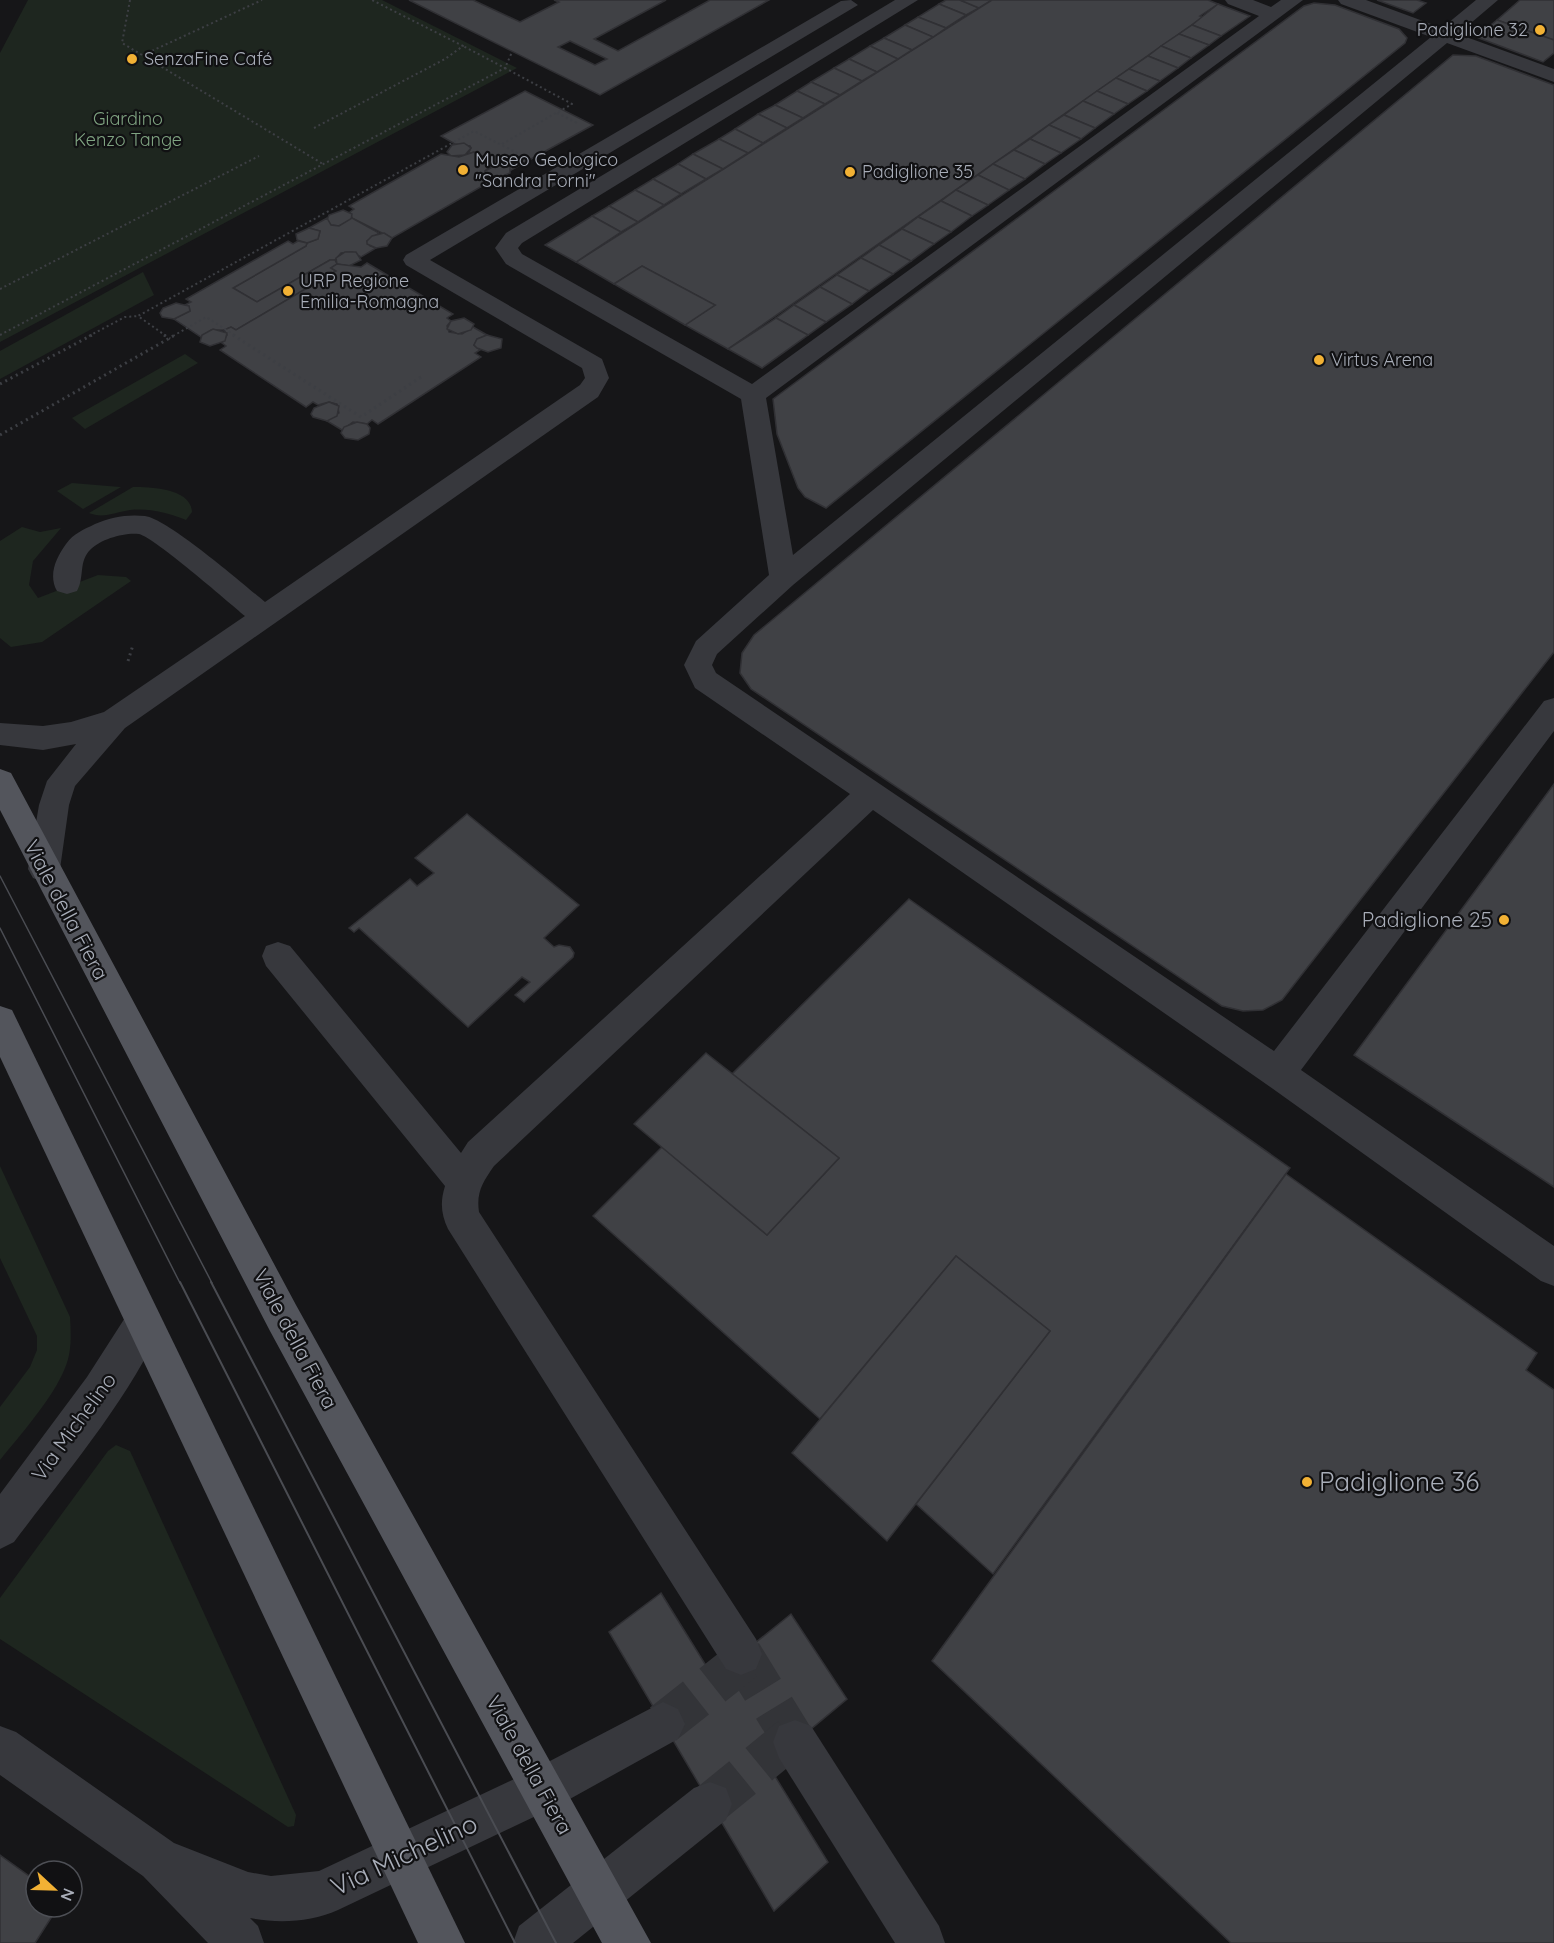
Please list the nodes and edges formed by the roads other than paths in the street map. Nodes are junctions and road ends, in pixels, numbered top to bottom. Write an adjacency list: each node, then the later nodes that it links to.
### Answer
1 (908, 0): 10 (street)
2 (1235, 0): 7 (street)
3 (1293, 0): 7 (street)
4 (1348, 0): 8 (street)
5 (1488, 0): 8 (street)
6 (848, 5): 13 (street)
7 (1273, 15): 10 (street)
8 (1444, 36): 9 (street); 11 (street)
9 (1554, 76)
10 (753, 395): 11 (street)
11 (783, 578): 18 (street)
12 (67, 584): 13 (street)
13 (263, 615): 15 (street)
14 (1554, 709): 22 (street)
15 (115, 720): 16 (street); 19 (street)
16 (0, 734)
17 (0, 781): 19 (main road, Viale della Fiera)
18 (870, 793): 22 (street); 23 (street)
19 (44, 869): 31 (main road, Viale della Fiera)
20 (278, 956): 23 (street)
21 (0, 1021): 25 (main road)
22 (1278, 1073): 24 (street)
23 (464, 1180): 27 (street)
24 (1554, 1268)
25 (143, 1323): 26 (street, Via Michelino); 33 (main road)
26 (0, 1528)
27 (741, 1654)
28 (663, 1724): 31 (street, Via Michelino)
29 (795, 1742): 40 (street)
30 (0, 1748): 34 (street, Via Michelino)
31 (543, 1789): 33 (street, Via Michelino); 35 (main road, Viale della Fiera)
32 (710, 1804): 35 (street)
33 (401, 1858): 34 (street, Via Michelino); 37 (main road)
34 (159, 1860): 36 (street, Via Michelino)
35 (598, 1891): 38 (street); 39 (main road, Viale della Fiera)
36 (241, 1943)
37 (442, 1943)
38 (536, 1943)
39 (628, 1943)
40 (922, 1943)

